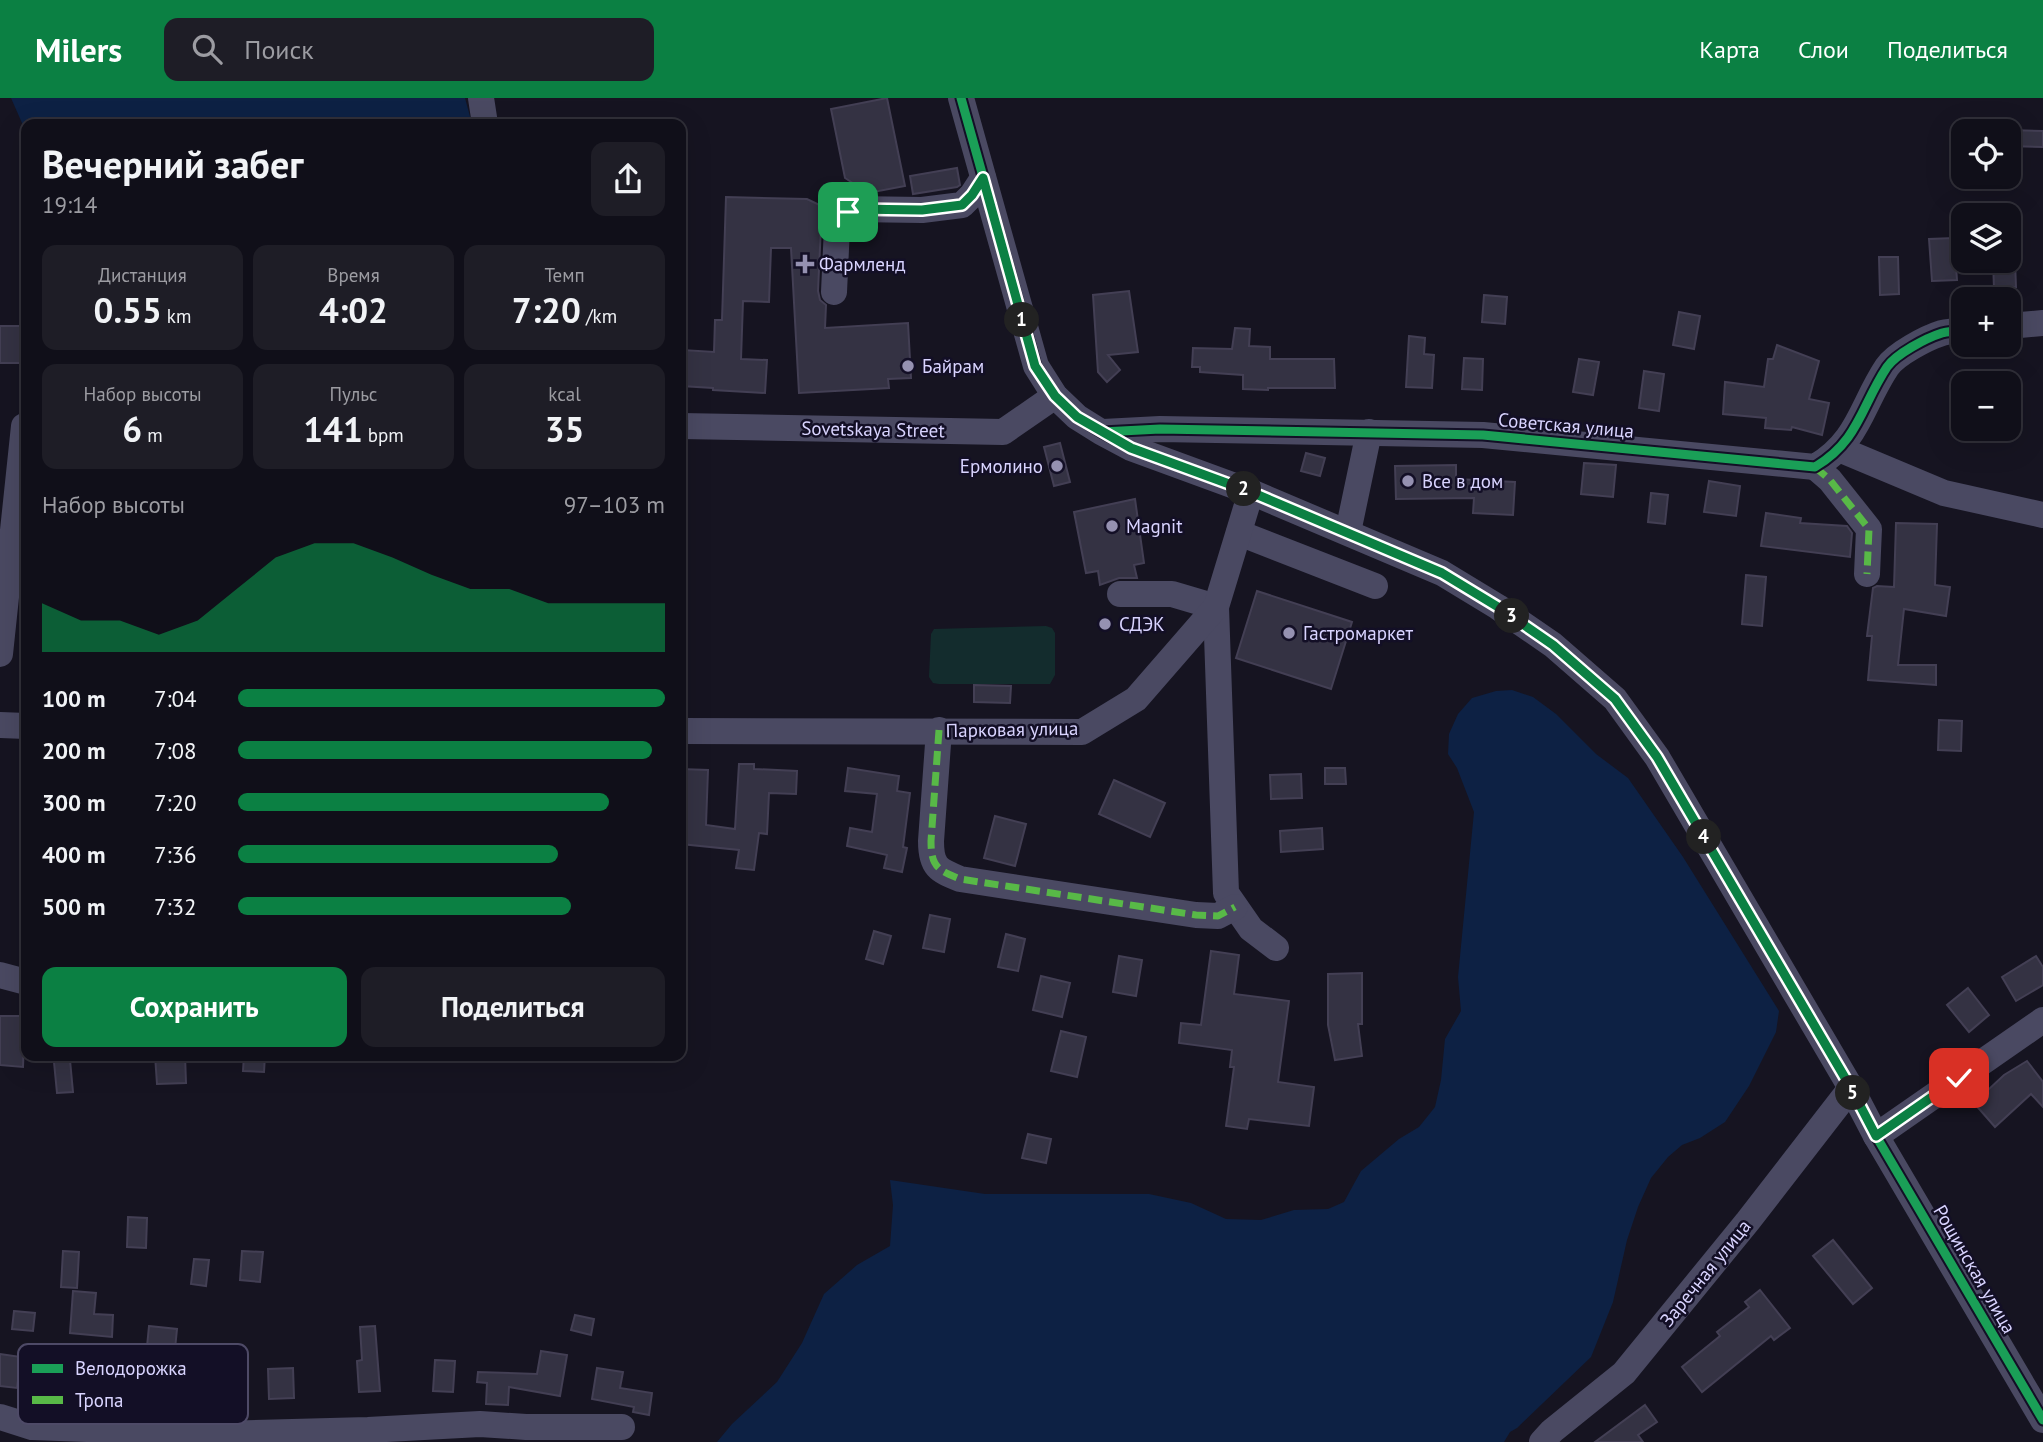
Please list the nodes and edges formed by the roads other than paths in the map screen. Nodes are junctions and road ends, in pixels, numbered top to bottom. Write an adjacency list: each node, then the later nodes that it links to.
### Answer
1 (481, 98): 3 (street)
2 (961, 98): 4 (street, Рощинская улица)
3 (484, 119)
4 (983, 178): 5 (street); 9 (street, Рощинская улица)
5 (834, 292)
6 (2043, 323): 7 (street)
7 (2021, 325)
8 (1951, 332): 14 (street)
9 (1055, 396): 11 (street, Sovetskaya Street); 12 (street, Рощинская улица)
10 (17, 425): 24 (street)
11 (686, 426)
12 (1101, 432): 13 (street, Советская улица); 16 (street, Рощинская улица)
13 (1369, 432): 15 (street, Советская улица); 18 (street)
14 (1839, 449): 15 (street); 17 (street)
15 (1815, 467): 20 (street)
16 (1251, 492): 18 (street, Рощинская улица); 19 (street, Парковая улица)
17 (2043, 515)
18 (1348, 532): 34 (street, Рощинская улица)
19 (1239, 533): 21 (street); 23 (street, Парковая улица)
20 (1867, 574)
21 (1376, 586)
22 (1119, 594): 23 (street)
23 (1216, 607): 27 (street, Парковая улица); 29 (street)
24 (0, 654)
25 (0, 725): 26 (street)
26 (21, 726)
27 (939, 730): 28 (street, Парковая улица); 29 (street)
28 (686, 731)
29 (1236, 906): 30 (street)
30 (1276, 948)
31 (0, 975): 32 (street)
32 (21, 981)
33 (2043, 1020): 35 (street)
34 (1851, 1088): 35 (street, Рощинская улица); 41 (street, Заречная улица)
35 (1876, 1136): 37 (street, Рощинская улица)
36 (0, 1417): 38 (street)
37 (2043, 1420)
38 (18, 1423)
39 (22, 1424): 40 (street)
40 (622, 1427)
41 (1542, 1442)

